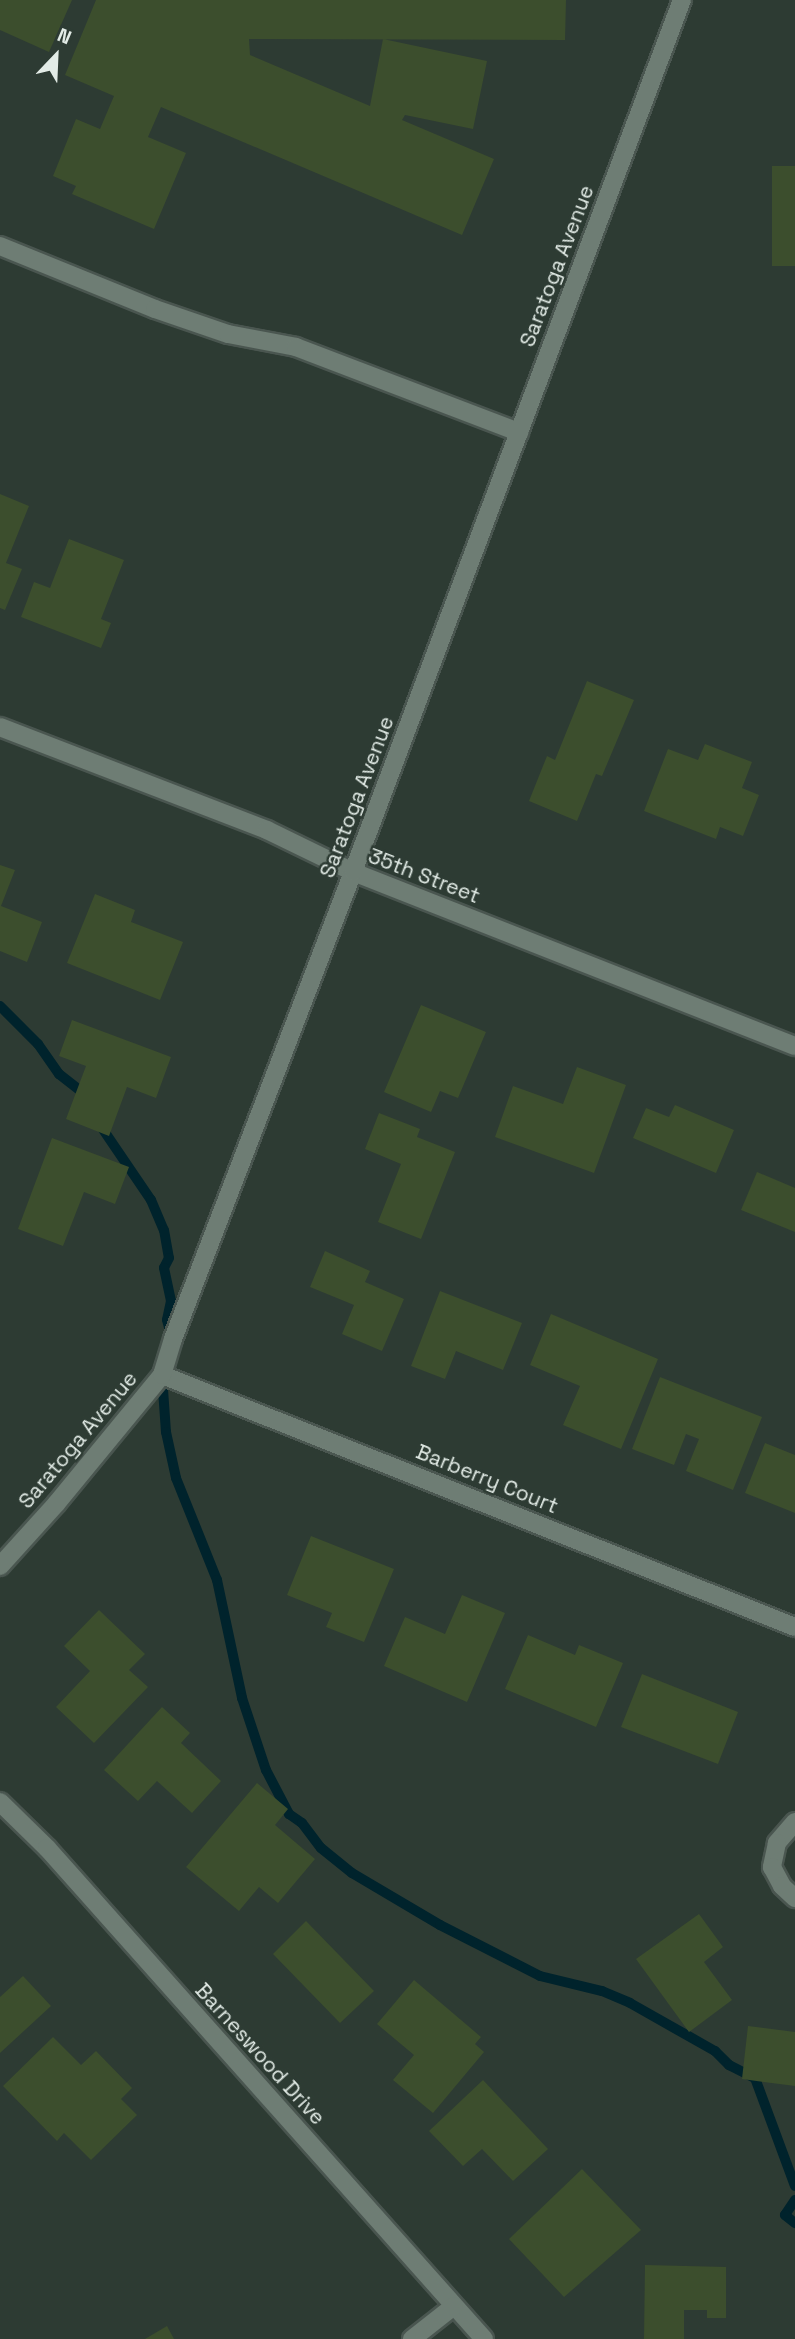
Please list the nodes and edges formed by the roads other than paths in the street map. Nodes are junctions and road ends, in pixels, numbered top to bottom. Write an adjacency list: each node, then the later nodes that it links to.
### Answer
1 (682, 0): 3 (street, Saratoga Avenue)
2 (0, 246): 3 (street)
3 (519, 432): 5 (street, Saratoga Avenue)
4 (0, 727): 5 (street, 35th Street)
5 (353, 872): 6 (street, 35th Street); 7 (street, Saratoga Avenue)
6 (795, 1046)
7 (162, 1375): 8 (street, Saratoga Avenue); 9 (street, Barberry Court)
8 (0, 1566)
9 (795, 1626)
10 (0, 1802): 13 (street, Barneswood Drive)
11 (795, 1822): 12 (street)
12 (795, 1898)
13 (454, 2306): 14 (street); 15 (street, Barneswood Drive)
14 (412, 2339)
15 (484, 2339)

